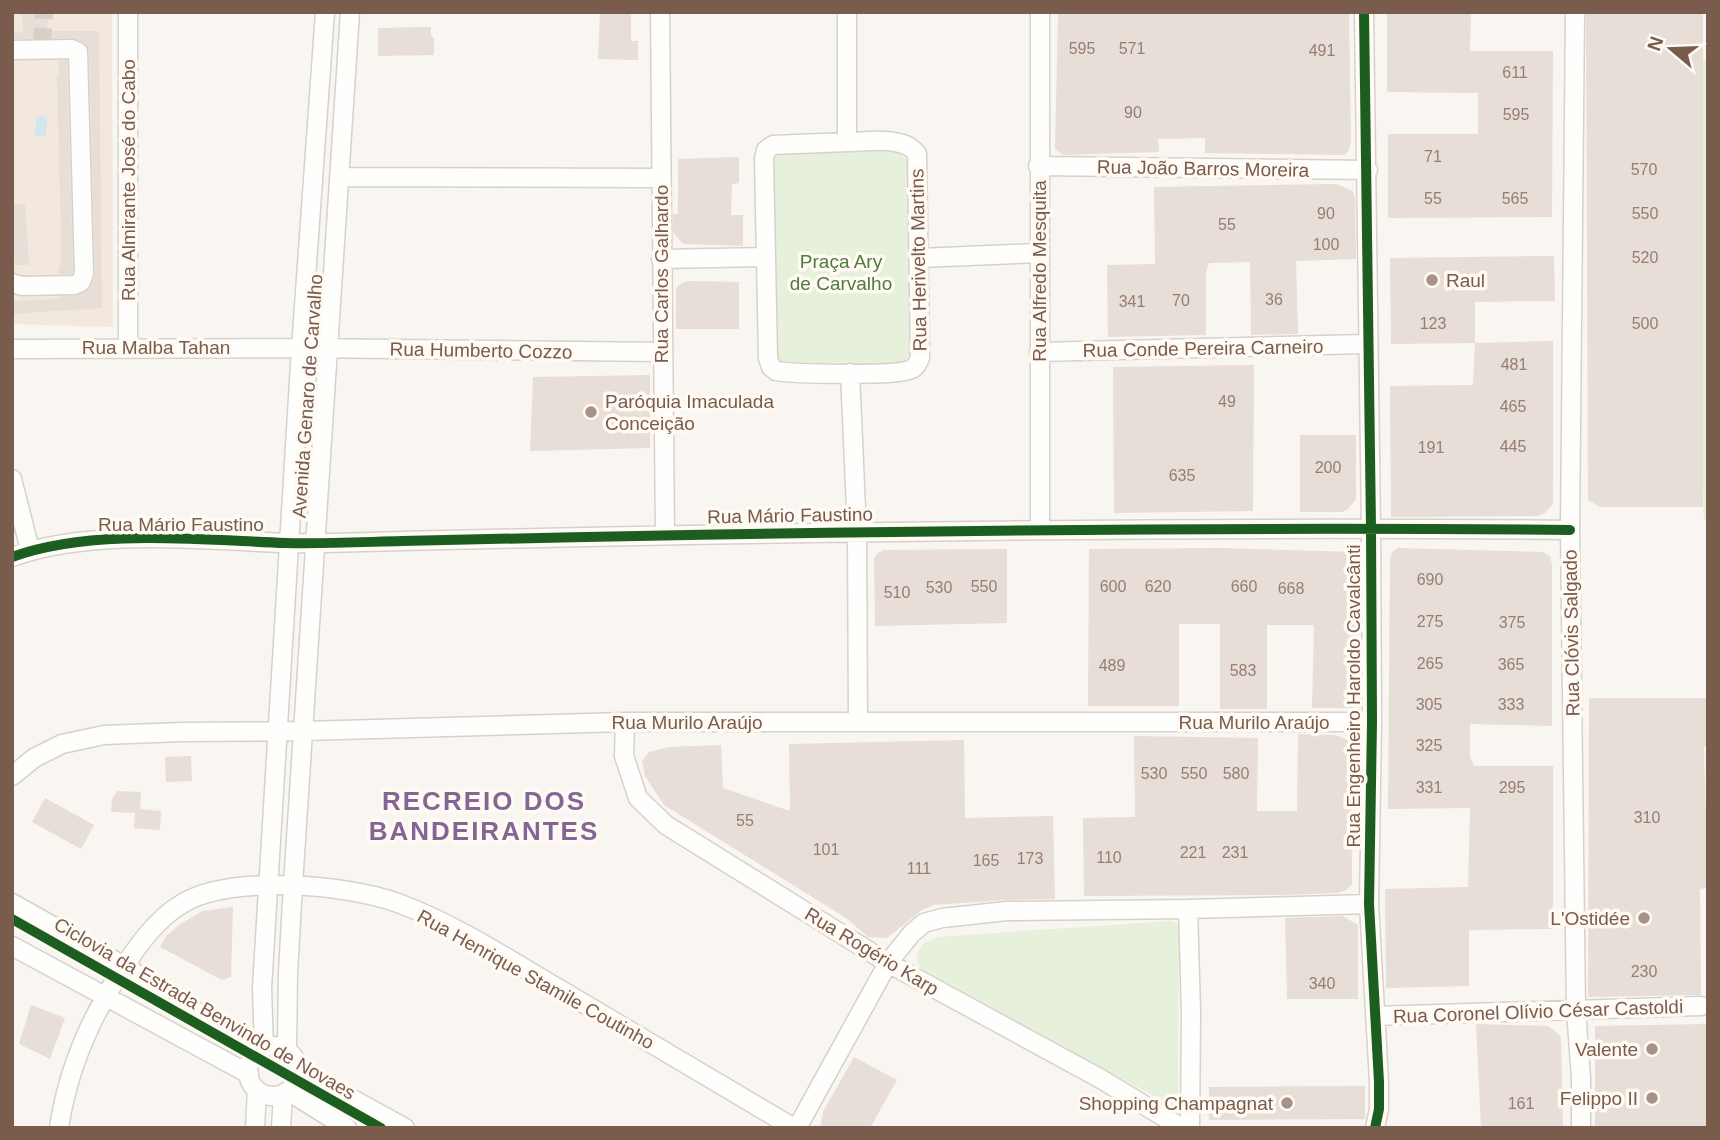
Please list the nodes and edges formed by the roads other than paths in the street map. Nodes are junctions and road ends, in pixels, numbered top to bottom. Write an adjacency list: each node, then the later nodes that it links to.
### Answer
1 (128, 12): 21 (street, Rua Almirante José do Cabo)
2 (325, 12): 22 (street, Avenida Genaro de Carvalho)
3 (350, 12): 13 (street, Avenida Genaro de Carvalho)
4 (660, 12): 14 (street, Rua Carlos Galhardo)
5 (847, 12): 10 (street)
6 (1040, 12): 11 (street, Rua Alfredo Mesquita)
7 (1364, 12): 12 (street, Rua Engenheiro Haroldo Cavalcânti)
8 (1575, 12): 31 (street, Rua Clóvis Salgado)
9 (12, 50): 19 (street)
10 (847, 142): 16 (street, Rua Herivelto Martins); 17 (street, Rua Herivelto Martins)
11 (1038, 166): 12 (street, Rua João Barros Moreira); 15 (street, Rua Alfredo Mesquita)
12 (1368, 170): 20 (street, Rua Engenheiro Haroldo Cavalcânti)
13 (340, 177): 14 (street); 23 (street, Avenida Genaro de Carvalho)
14 (660, 178): 18 (street, Rua Carlos Galhardo)
15 (1039, 253): 17 (street); 26 (street, Rua Alfredo Mesquita)
16 (766, 257): 18 (street); 27 (street, Rua Herivelto Martins)
17 (920, 258): 27 (street, Rua Herivelto Martins)
18 (662, 259): 25 (street, Rua Carlos Galhardo)
19 (12, 283)
20 (1367, 344): 26 (street, Rua Conde Pereira Carneiro); 29 (street, Rua Engenheiro Haroldo Cavalcânti)
21 (128, 347): 22 (street, Rua Malba Tahan); 24 (street, Rua Malba Tahan)
22 (301, 348): 23 (street, Rua Humberto Cozzo); 34 (street, Avenida Genaro de Carvalho)
23 (328, 348): 25 (street, Rua Humberto Cozzo); 35 (street, Avenida Genaro de Carvalho)
24 (12, 349)
25 (661, 352): 33 (street, Rua Carlos Galhardo)
26 (1039, 352): 30 (street, Rua Alfredo Mesquita)
27 (850, 373): 32 (street)
28 (12, 480): 36 (street)
29 (1371, 528): 30 (street, Rua Mário Faustino); 31 (street, Rua Mário Faustino); 40 (street, Rua Engenheiro Haroldo Cavalcânti)
30 (1040, 529): 32 (street, Rua Mário Faustino)
31 (1570, 530): 54 (street, Rua Clóvis Salgado)
32 (857, 531): 33 (street, Rua Mário Faustino); 38 (street)
33 (665, 535): 35 (street, Rua Mário Faustino)
34 (289, 543): 35 (street, Rua Mário Faustino); 36 (street, Rua Mário Faustino); 41 (street, Avenida Genaro de Carvalho)
35 (315, 543): 42 (street, Avenida Genaro de Carvalho)
36 (30, 550): 37 (street, Rua Mário Faustino)
37 (12, 557)
38 (858, 721): 39 (street, Rua Murilo Araújo); 40 (street, Rua Murilo Araújo)
39 (625, 722): 42 (street, Rua Murilo Araújo); 50 (street, Rua Rogério Karp)
40 (1372, 722): 47 (street, Rua Engenheiro Haroldo Cavalcânti)
41 (278, 730): 42 (street, Rua Murilo Araújo); 43 (street, Rua Murilo Araújo); 45 (street, Avenida Genaro de Carvalho)
42 (304, 731): 44 (street, Avenida Genaro de Carvalho)
43 (12, 776)
44 (293, 885): 45 (street, Rua Henrique Stamile Coutinho); 57 (street, Avenida Genaro de Carvalho); 66 (street, Rua Henrique Stamile Coutinho)
45 (269, 886): 51 (street, Rua Henrique Stamile Coutinho); 56 (street, Avenida Genaro de Carvalho)
46 (12, 903): 51 (street)
47 (1369, 904): 48 (street); 55 (street, Rua Engenheiro Haroldo Cavalcânti)
48 (1188, 909): 50 (street); 68 (street)
49 (12, 946): 52 (street)
50 (888, 963): 66 (street); 67 (street, Rua Rogério Karp)
51 (124, 966): 52 (street, Rua Henrique Stamile Coutinho); 56 (street)
52 (105, 996): 59 (street); 61 (street, Rua Henrique Stamile Coutinho)
53 (1701, 1006): 54 (street, Rua Coronel Olívio César Castoldi)
54 (1576, 1010): 55 (street, Rua Coronel Olívio César Castoldi); 70 (street, Rua Clóvis Salgado)
55 (1375, 1016): 69 (street, Rua Engenheiro Haroldo Cavalcânti)
56 (261, 1050): 57 (street); 59 (street)
57 (287, 1050): 58 (street)
58 (298, 1069): 60 (street); 65 (street)
59 (253, 1082): 60 (street); 62 (street)
60 (286, 1093): 63 (street); 64 (street)
61 (60, 1128)
62 (255, 1128)
63 (281, 1128)
64 (347, 1128)
65 (405, 1128)
66 (795, 1128)
67 (1182, 1128)
68 (1189, 1128)
69 (1375, 1128)
70 (1581, 1128)

